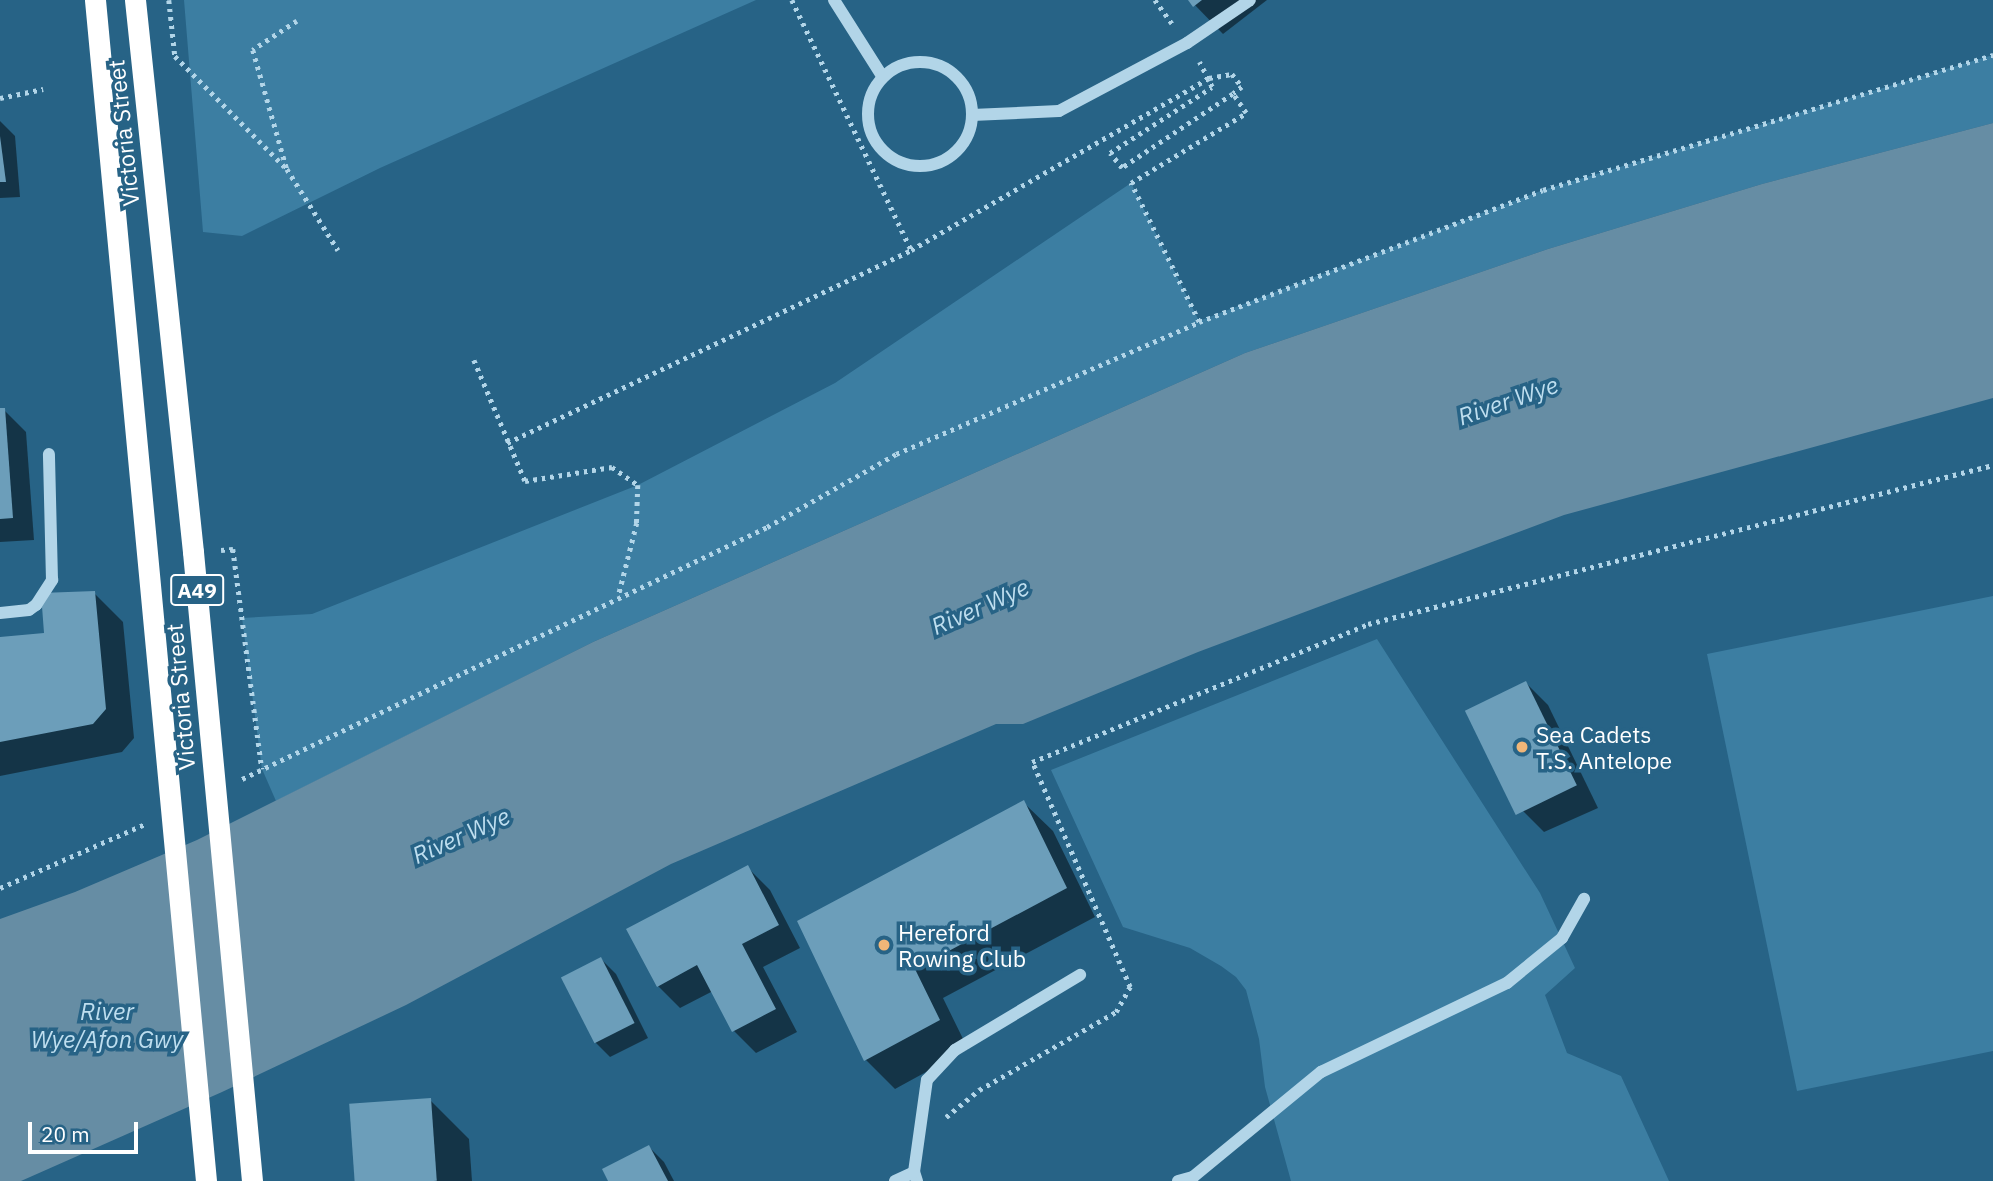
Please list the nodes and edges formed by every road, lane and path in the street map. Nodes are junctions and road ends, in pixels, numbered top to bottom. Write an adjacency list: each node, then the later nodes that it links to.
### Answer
1 (95, 0): 33 (highway, Victoria Street / A49)
2 (135, 0): 24 (highway, Victoria Street / A49)
3 (169, 0): 16 (path)
4 (792, 0): 18 (path)
5 (834, 0): 10 (street)
6 (1250, 0): 8 (street)
7 (297, 21): 16 (path)
8 (1187, 43): 11 (path); 15 (street)
9 (1993, 55): 19 (path)
10 (883, 76): 15 (street); 15 (street)
11 (1209, 78): 13 (path); 13 (path); 18 (path)
12 (43, 89): 14 (path)
13 (1233, 94): 19 (path)
14 (0, 98)
15 (972, 115)
16 (287, 169): 17 (path)
17 (338, 250)
18 (911, 250): 21 (path)
19 (1199, 322): 25 (path)
20 (474, 360): 21 (path)
21 (508, 443): 25 (path)
22 (49, 454): 26 (street)
23 (1993, 465): 31 (path)
24 (193, 552): 25 (path); 34 (highway, Victoria Street / A49)
25 (618, 595)
26 (0, 613)
27 (139, 827): 28 (path)
28 (0, 888)
29 (1584, 900): 36 (street)
30 (1080, 975): 32 (street)
31 (944, 1119)
32 (916, 1176): 35 (street)
33 (206, 1181)
34 (252, 1181)
35 (895, 1181)
36 (1178, 1181)

